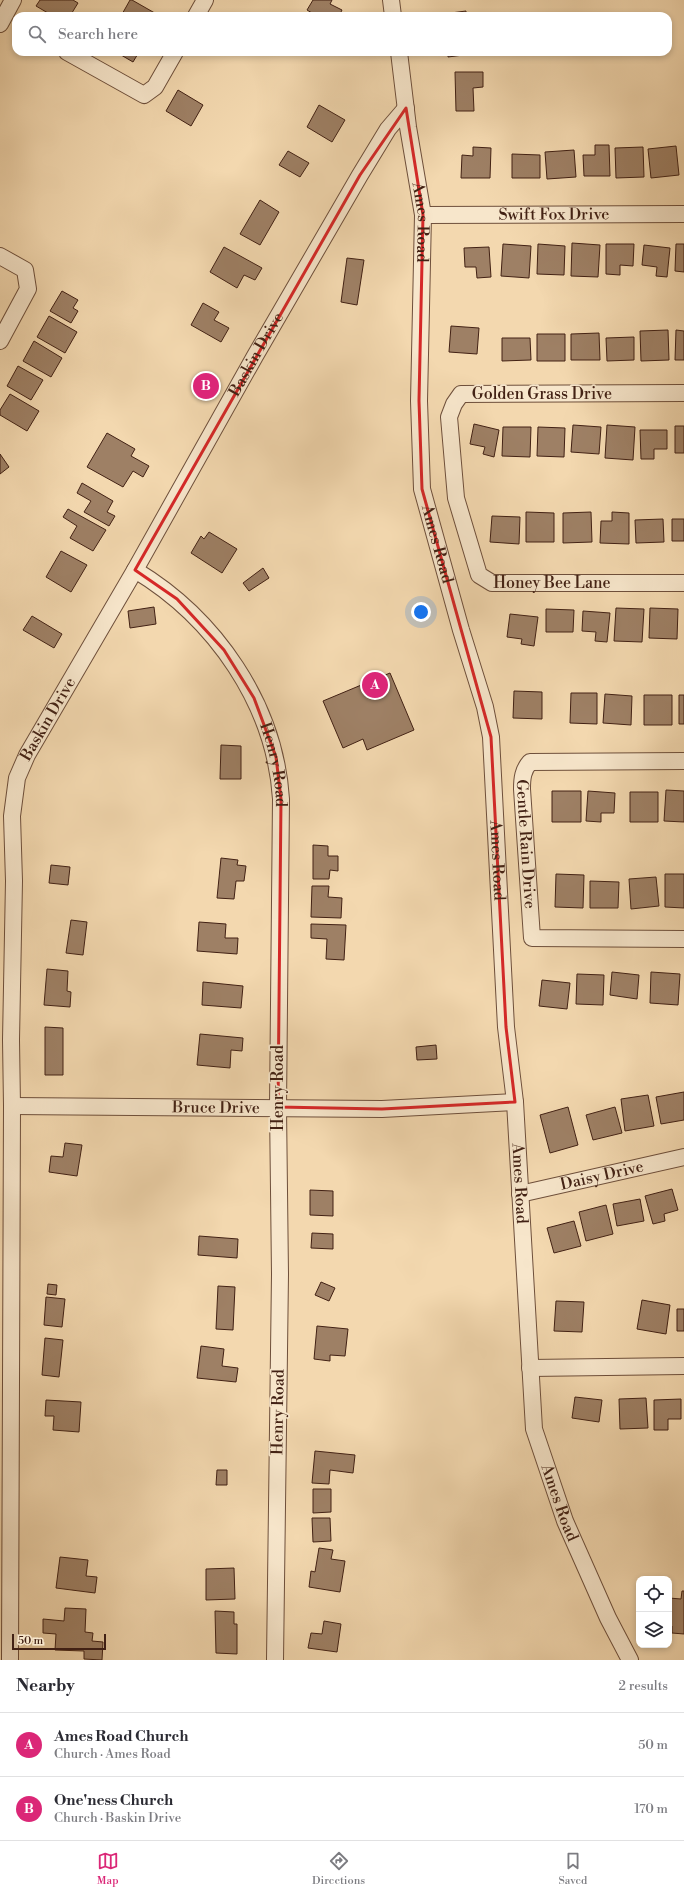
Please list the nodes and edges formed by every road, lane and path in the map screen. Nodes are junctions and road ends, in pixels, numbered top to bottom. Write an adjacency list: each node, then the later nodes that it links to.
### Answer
1 (14, 0): 6 (street)
2 (205, 0): 4 (street)
3 (391, 0): 5 (street)
4 (198, 12)
5 (393, 12)
6 (7, 21)
7 (74, 56): 8 (street)
8 (173, 56)
9 (400, 56): 10 (street, Ames Road)
10 (406, 108): 12 (street, Ames Road); 17 (street, Baskin Drive)
11 (684, 214): 12 (street, Swift Fox Drive)
12 (423, 215): 21 (street, Ames Road)
13 (0, 256): 14 (street)
14 (0, 341)
15 (684, 393): 16 (street, Golden Grass Drive)
16 (456, 498): 18 (street, Honey Bee Lane)
17 (135, 570): 22 (street, Baskin Drive); 23 (street, Henry Road)
18 (684, 583)
19 (684, 761): 20 (street, Gentle Rain Drive)
20 (684, 939)
21 (515, 1102): 23 (street, Bruce Drive); 26 (street, Ames Road)
22 (12, 1106): 23 (street, Bruce Drive); 24 (street, Baskin Drive)
23 (278, 1107): 31 (street, Henry Road)
24 (6, 1122): 29 (street, Baskin Drive)
25 (684, 1157): 26 (street, Daisy Drive)
26 (520, 1194): 28 (street, Ames Road)
27 (684, 1366): 28 (street)
28 (530, 1368): 32 (street, Ames Road)
29 (5, 1432): 30 (street, Baskin Drive)
30 (10, 1660)
31 (274, 1660)
32 (630, 1660)

